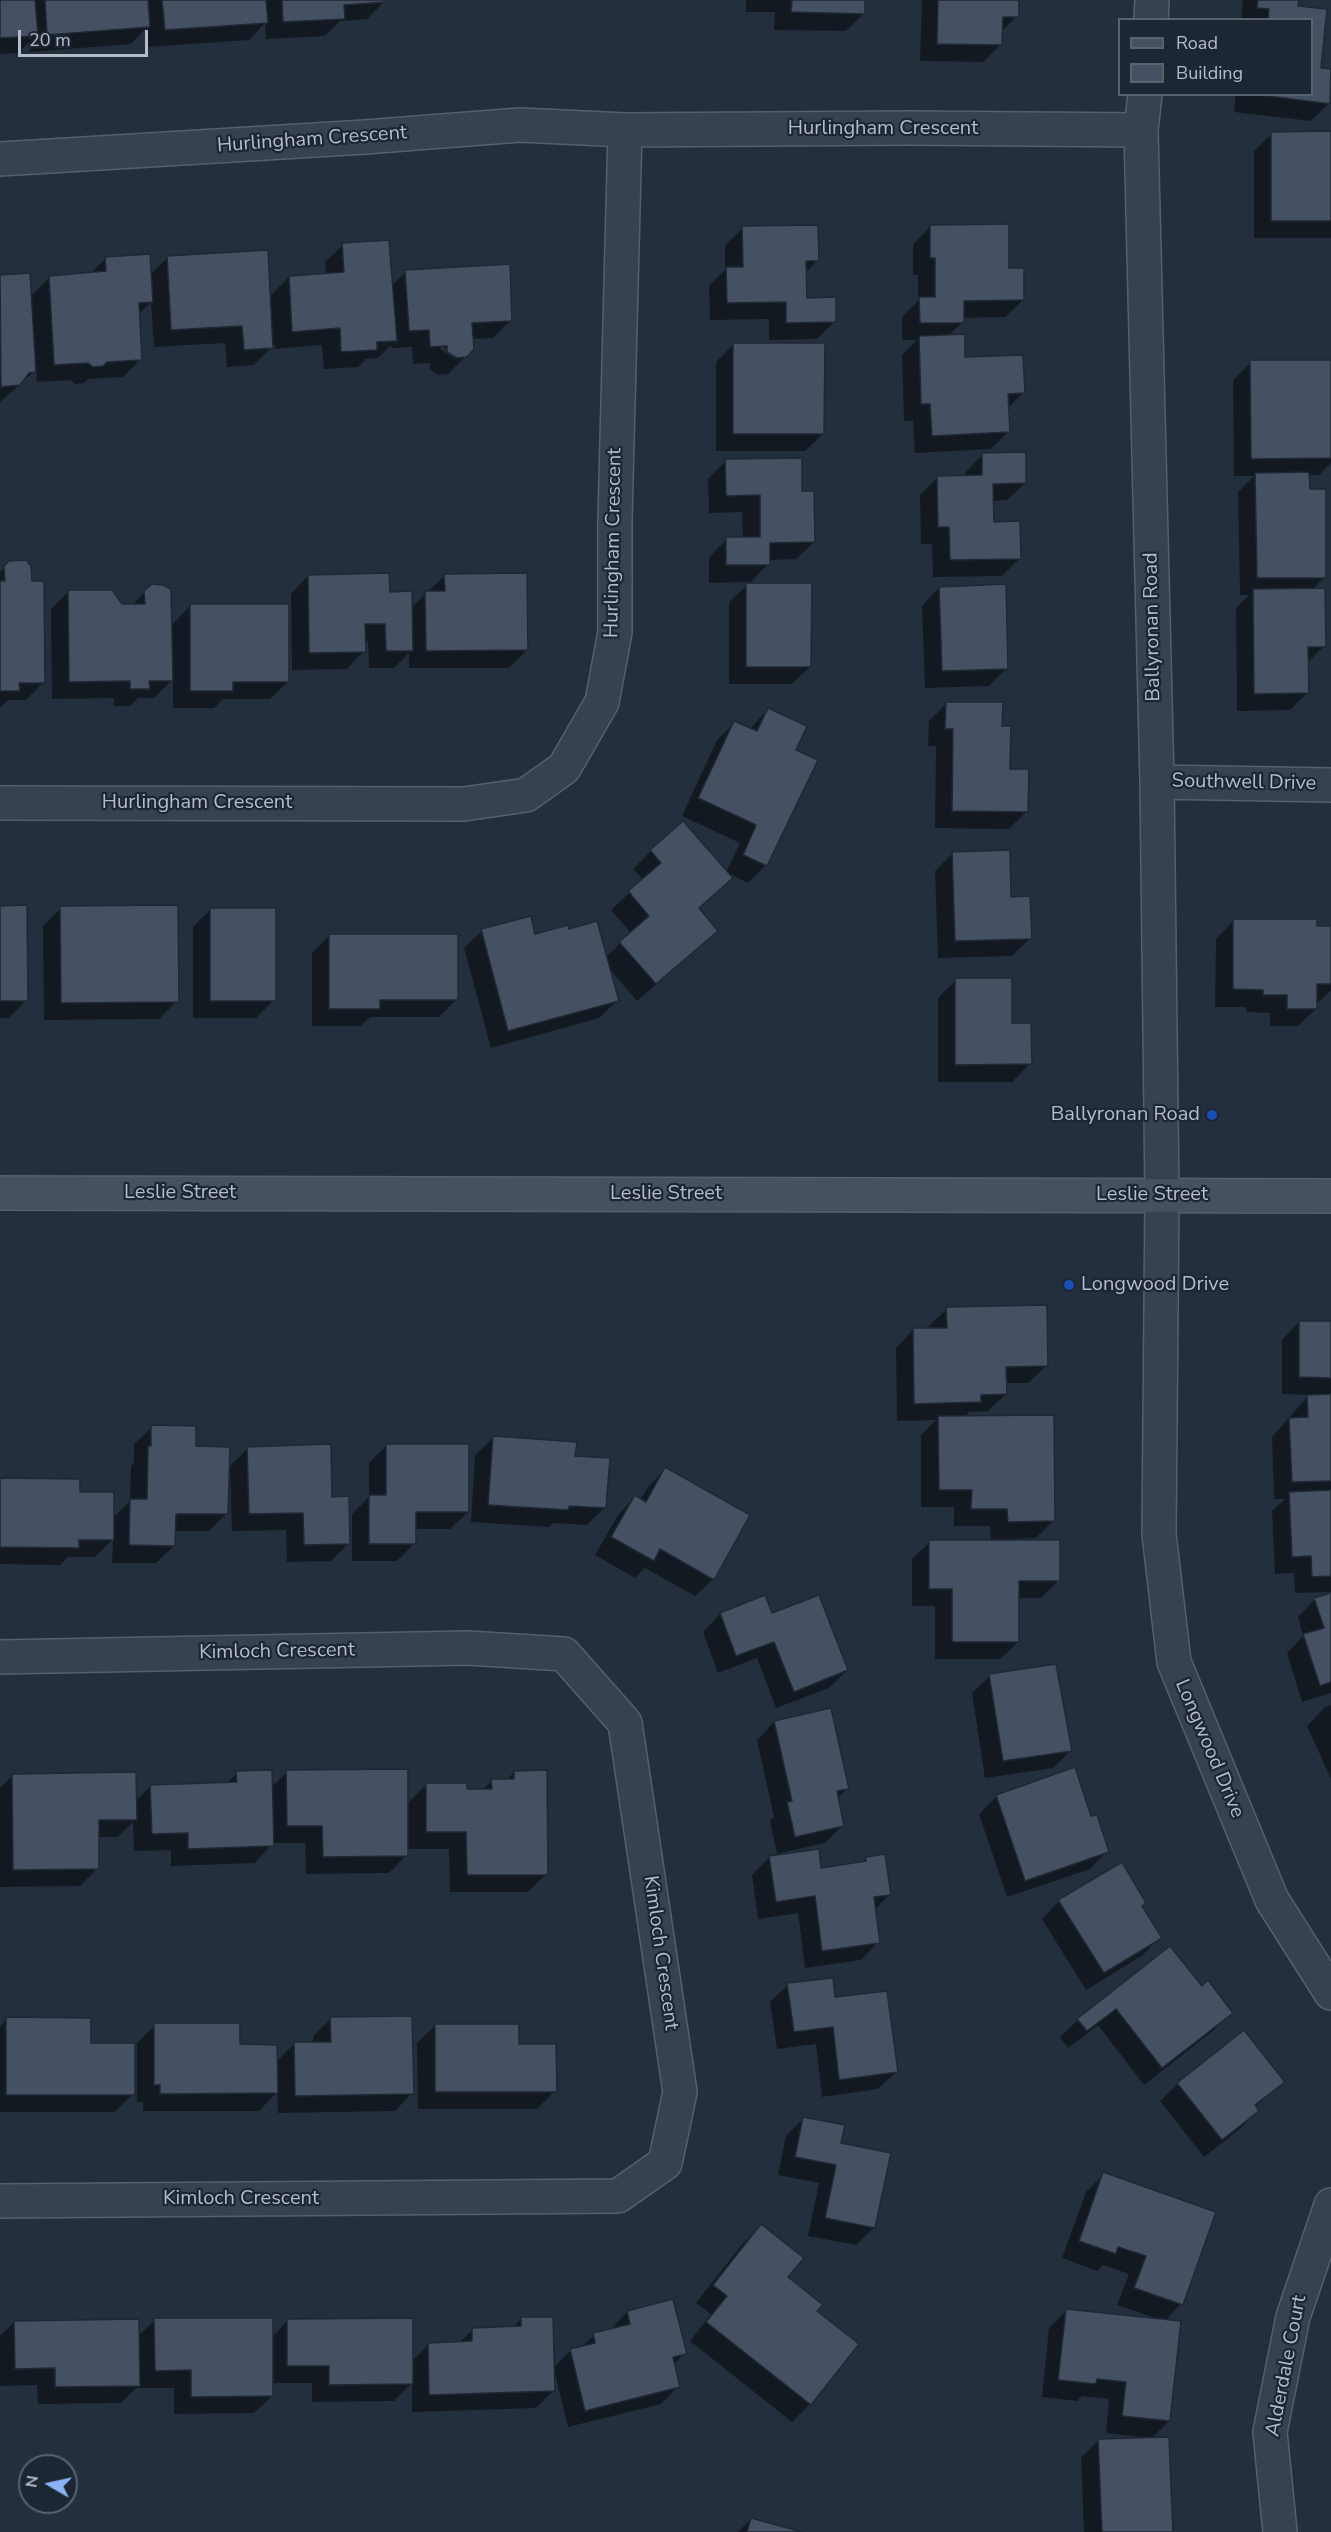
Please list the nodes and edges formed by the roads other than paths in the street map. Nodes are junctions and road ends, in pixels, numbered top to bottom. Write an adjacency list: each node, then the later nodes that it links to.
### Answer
1 (1152, 0): 2 (street)
2 (1151, 18)
3 (1145, 96): 5 (street, Ballyronan Road)
4 (625, 130): 5 (street, Hurlingham Crescent); 6 (street, Hurlingham Crescent); 9 (street, Hurlingham Crescent)
5 (1141, 130): 7 (street, Ballyronan Road)
6 (0, 159)
7 (1157, 782): 8 (street, Southwell Drive); 11 (street, Ballyronan Road)
8 (1331, 785)
9 (0, 803)
10 (0, 1193): 11 (main road, Leslie Street)
11 (1162, 1195): 12 (main road, Leslie Street); 14 (street, Longwood Drive)
12 (1331, 1196)
13 (0, 1657): 15 (street, Kimloch Crescent)
14 (1331, 1993)
15 (0, 2201)
16 (1331, 2205): 17 (street, Alderdale Court)
17 (1280, 2532)

